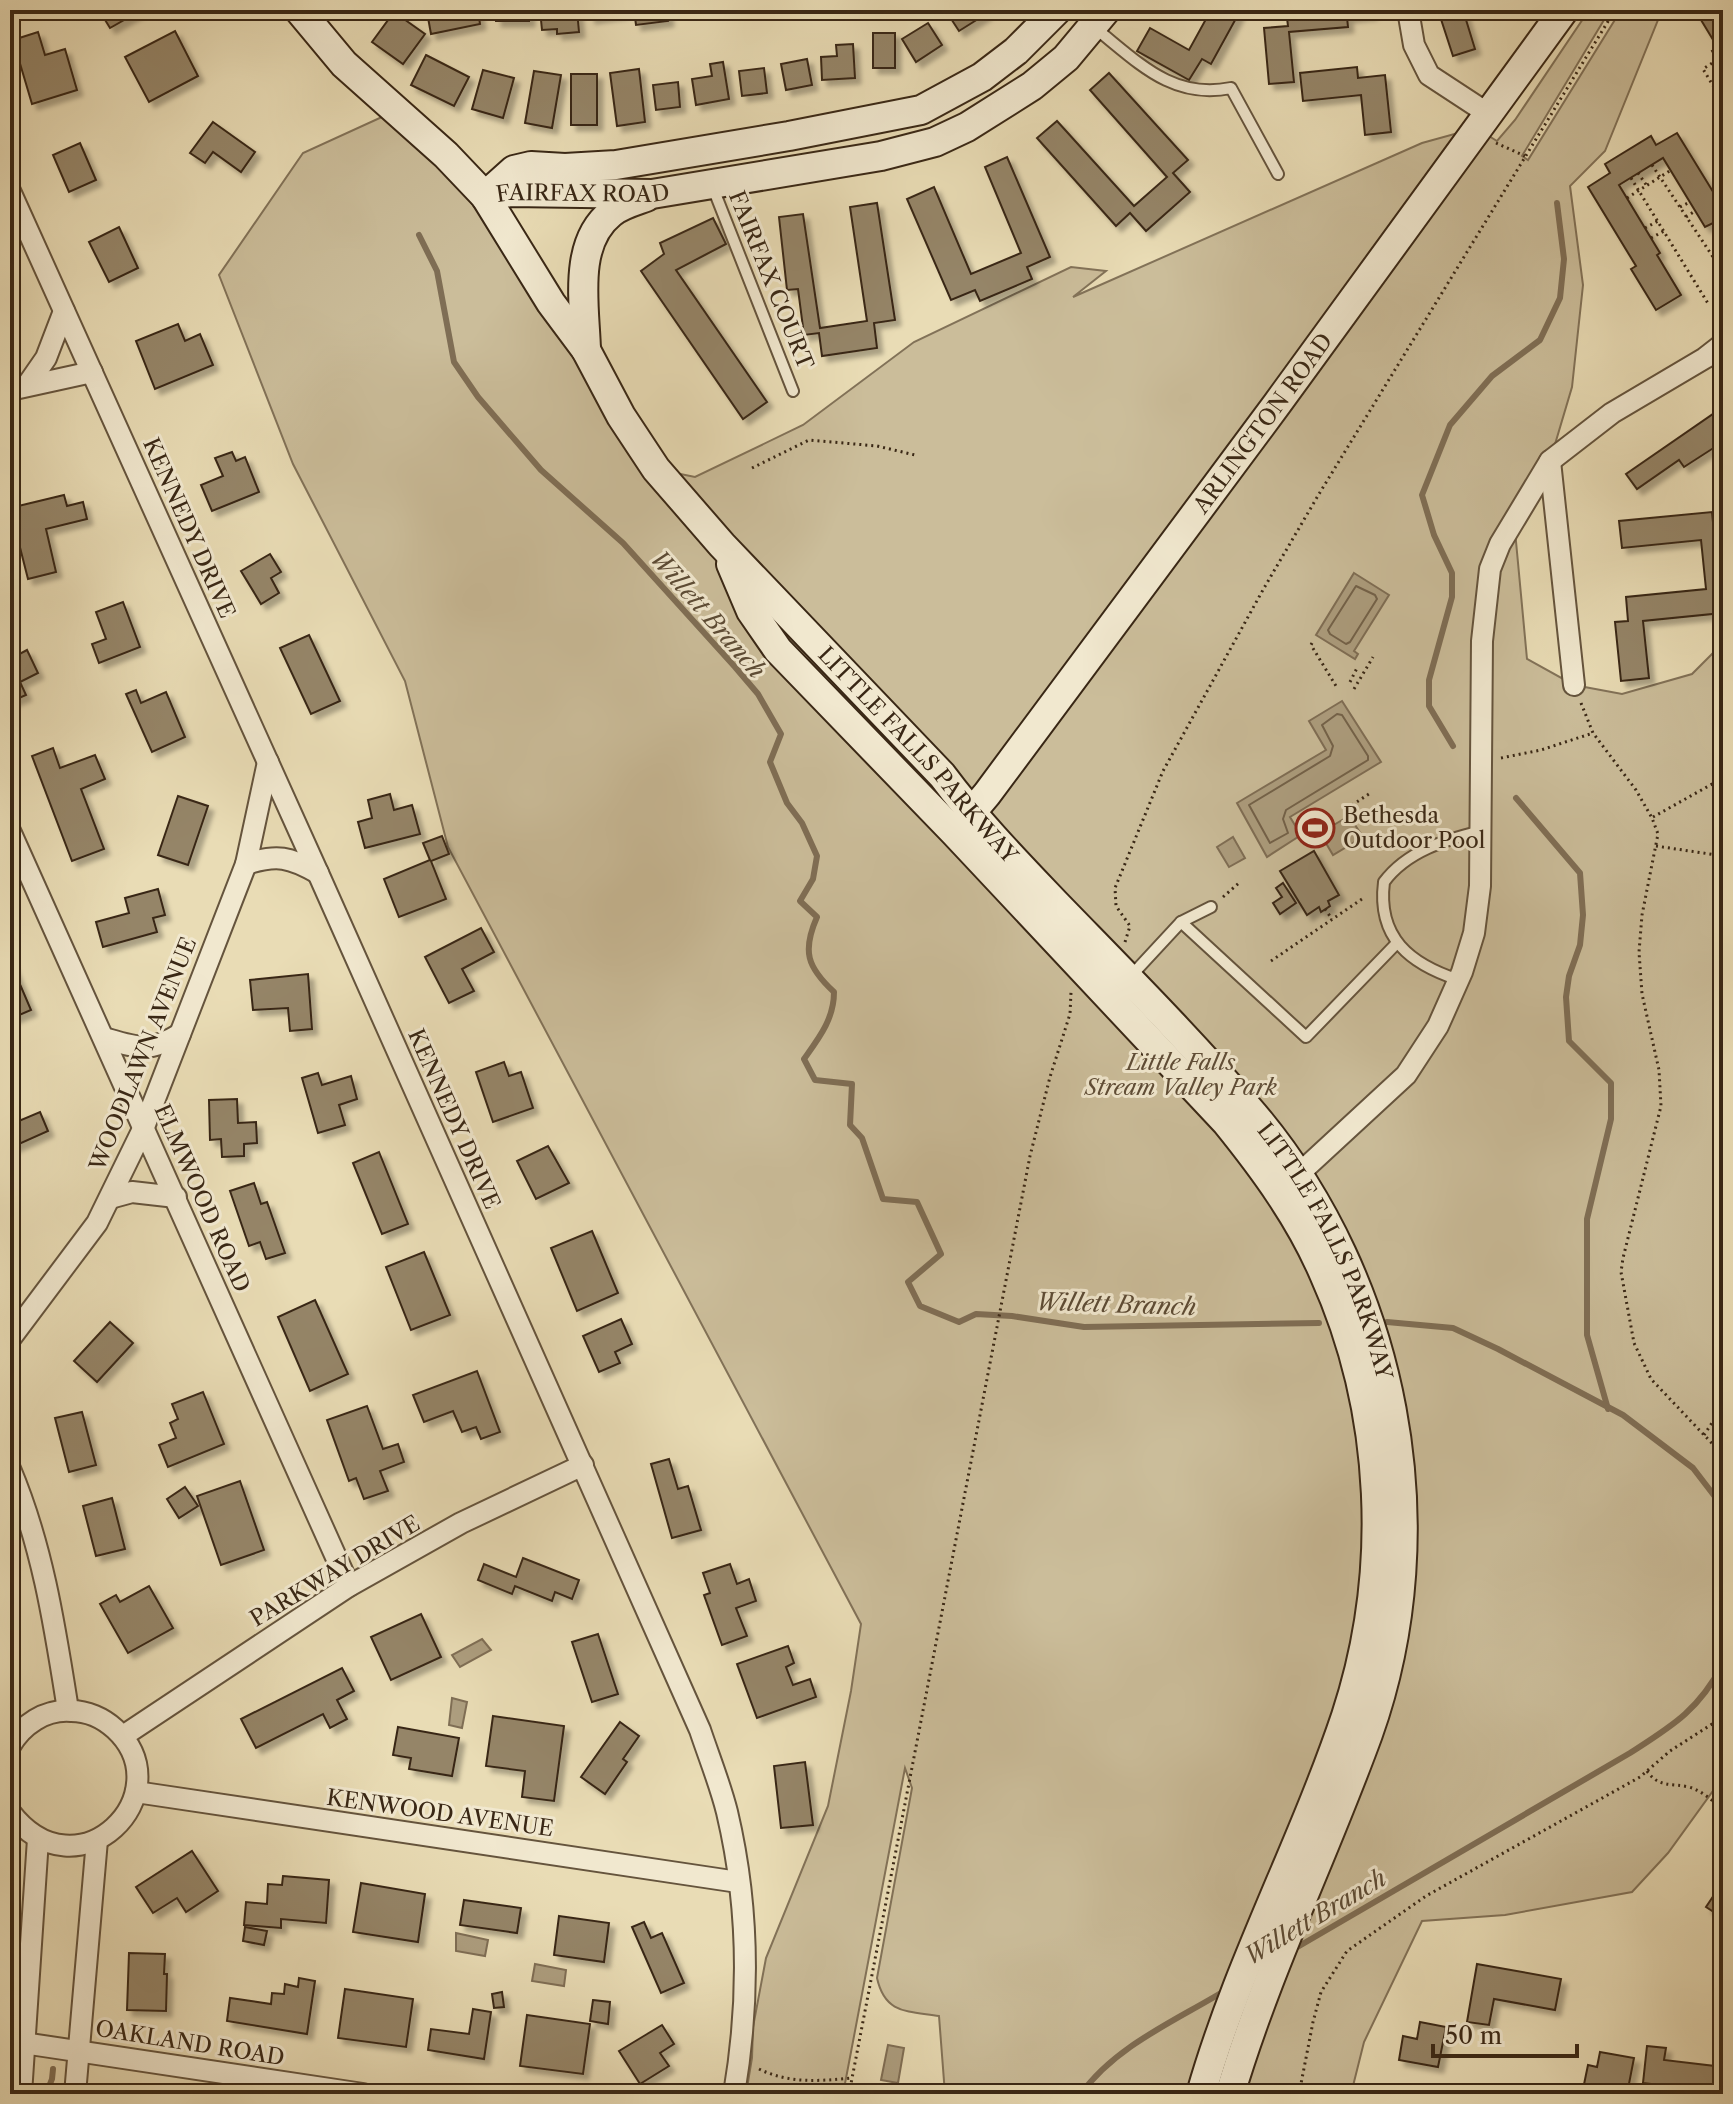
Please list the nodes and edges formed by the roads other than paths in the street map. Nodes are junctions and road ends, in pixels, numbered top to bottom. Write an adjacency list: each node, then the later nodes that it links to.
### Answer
1 (299, 10): 13 (main road, LITTLE FALLS PARKWAY)
2 (1057, 10): 7 (main road, FAIRFAX ROAD)
3 (1408, 10): 6 (street)
4 (1564, 10): 6 (main road, ARLINGTON ROAD)
5 (1100, 18): 8 (lane); 9 (main road, FAIRFAX ROAD)
6 (1487, 113): 23 (main road, ARLINGTON ROAD)
7 (745, 144): 9 (street); 13 (main road, FAIRFAX ROAD)
8 (1278, 174)
9 (751, 178): 10 (main road, FAIRFAX ROAD)
10 (711, 185): 12 (main road, FAIRFAX ROAD); 19 (lane, FAIRFAX COURT)
11 (10, 191): 14 (street, KENNEDY DRIVE)
12 (652, 194): 13 (main road, FAIRFAX ROAD); 16 (main road)
13 (485, 196): 16 (main road, LITTLE FALLS PARKWAY)
14 (64, 311): 17 (street, KENNEDY DRIVE); 18 (street)
15 (1723, 344): 20 (street)
16 (586, 350): 23 (main road, LITTLE FALLS PARKWAY)
17 (92, 372): 18 (street); 22 (street, KENNEDY DRIVE)
18 (19, 387)
19 (793, 391)
20 (1550, 461): 21 (street); 25 (street)
21 (1574, 685)
22 (268, 762): 26 (street, WOODLAWN AVENUE); 27 (street, KENNEDY DRIVE)
23 (963, 823): 31 (main road, LITTLE FALLS PARKWAY); 36 (main road, LITTLE FALLS PARKWAY)
24 (10, 831): 34 (street, ELMWOOD ROAD)
25 (1482, 831): 30 (lane); 32 (street)
26 (246, 864): 27 (street); 33 (street, WOODLAWN AVENUE)
27 (318, 873): 40 (street, KENNEDY DRIVE)
28 (1211, 907): 29 (lane)
29 (1181, 922): 30 (lane); 31 (lane)
30 (1396, 944): 32 (lane)
31 (1128, 979): 36 (main road, LITTLE FALLS PARKWAY)
32 (1459, 980): 36 (street)
33 (180, 1034): 34 (street); 35 (street, WOODLAWN AVENUE)
34 (104, 1038): 35 (street, ELMWOOD ROAD)
35 (144, 1127): 37 (street, ELMWOOD ROAD); 38 (street, WOODLAWN AVENUE)
36 (1289, 1183): 57 (main road, LITTLE FALLS PARKWAY); 58 (main road, LITTLE FALLS PARKWAY)
37 (176, 1197): 38 (street); 42 (street, ELMWOOD ROAD)
38 (110, 1198): 39 (street, WOODLAWN AVENUE)
39 (11, 1342)
40 (583, 1465): 42 (street, PARKWAY DRIVE); 50 (street, KENNEDY DRIVE)
41 (10, 1469): 43 (street)
42 (349, 1586): 44 (street, PARKWAY DRIVE)
43 (68, 1710): 44 (street); 45 (street)
44 (123, 1736): 46 (street)
45 (10, 1746)
46 (136, 1792): 49 (street); 50 (street, KENWOOD AVENUE)
47 (10, 1812): 48 (street)
48 (38, 1839): 49 (street); 51 (street)
49 (97, 1840): 52 (street)
50 (738, 1882): 56 (street, KENNEDY DRIVE)
51 (18, 2042): 52 (street, OAKLAND ROAD); 53 (street)
52 (78, 2050): 54 (street); 55 (street, OAKLAND ROAD)
53 (21, 2094)
54 (75, 2094)
55 (363, 2094)
56 (734, 2094)
57 (1201, 2094)
58 (1230, 2094)

